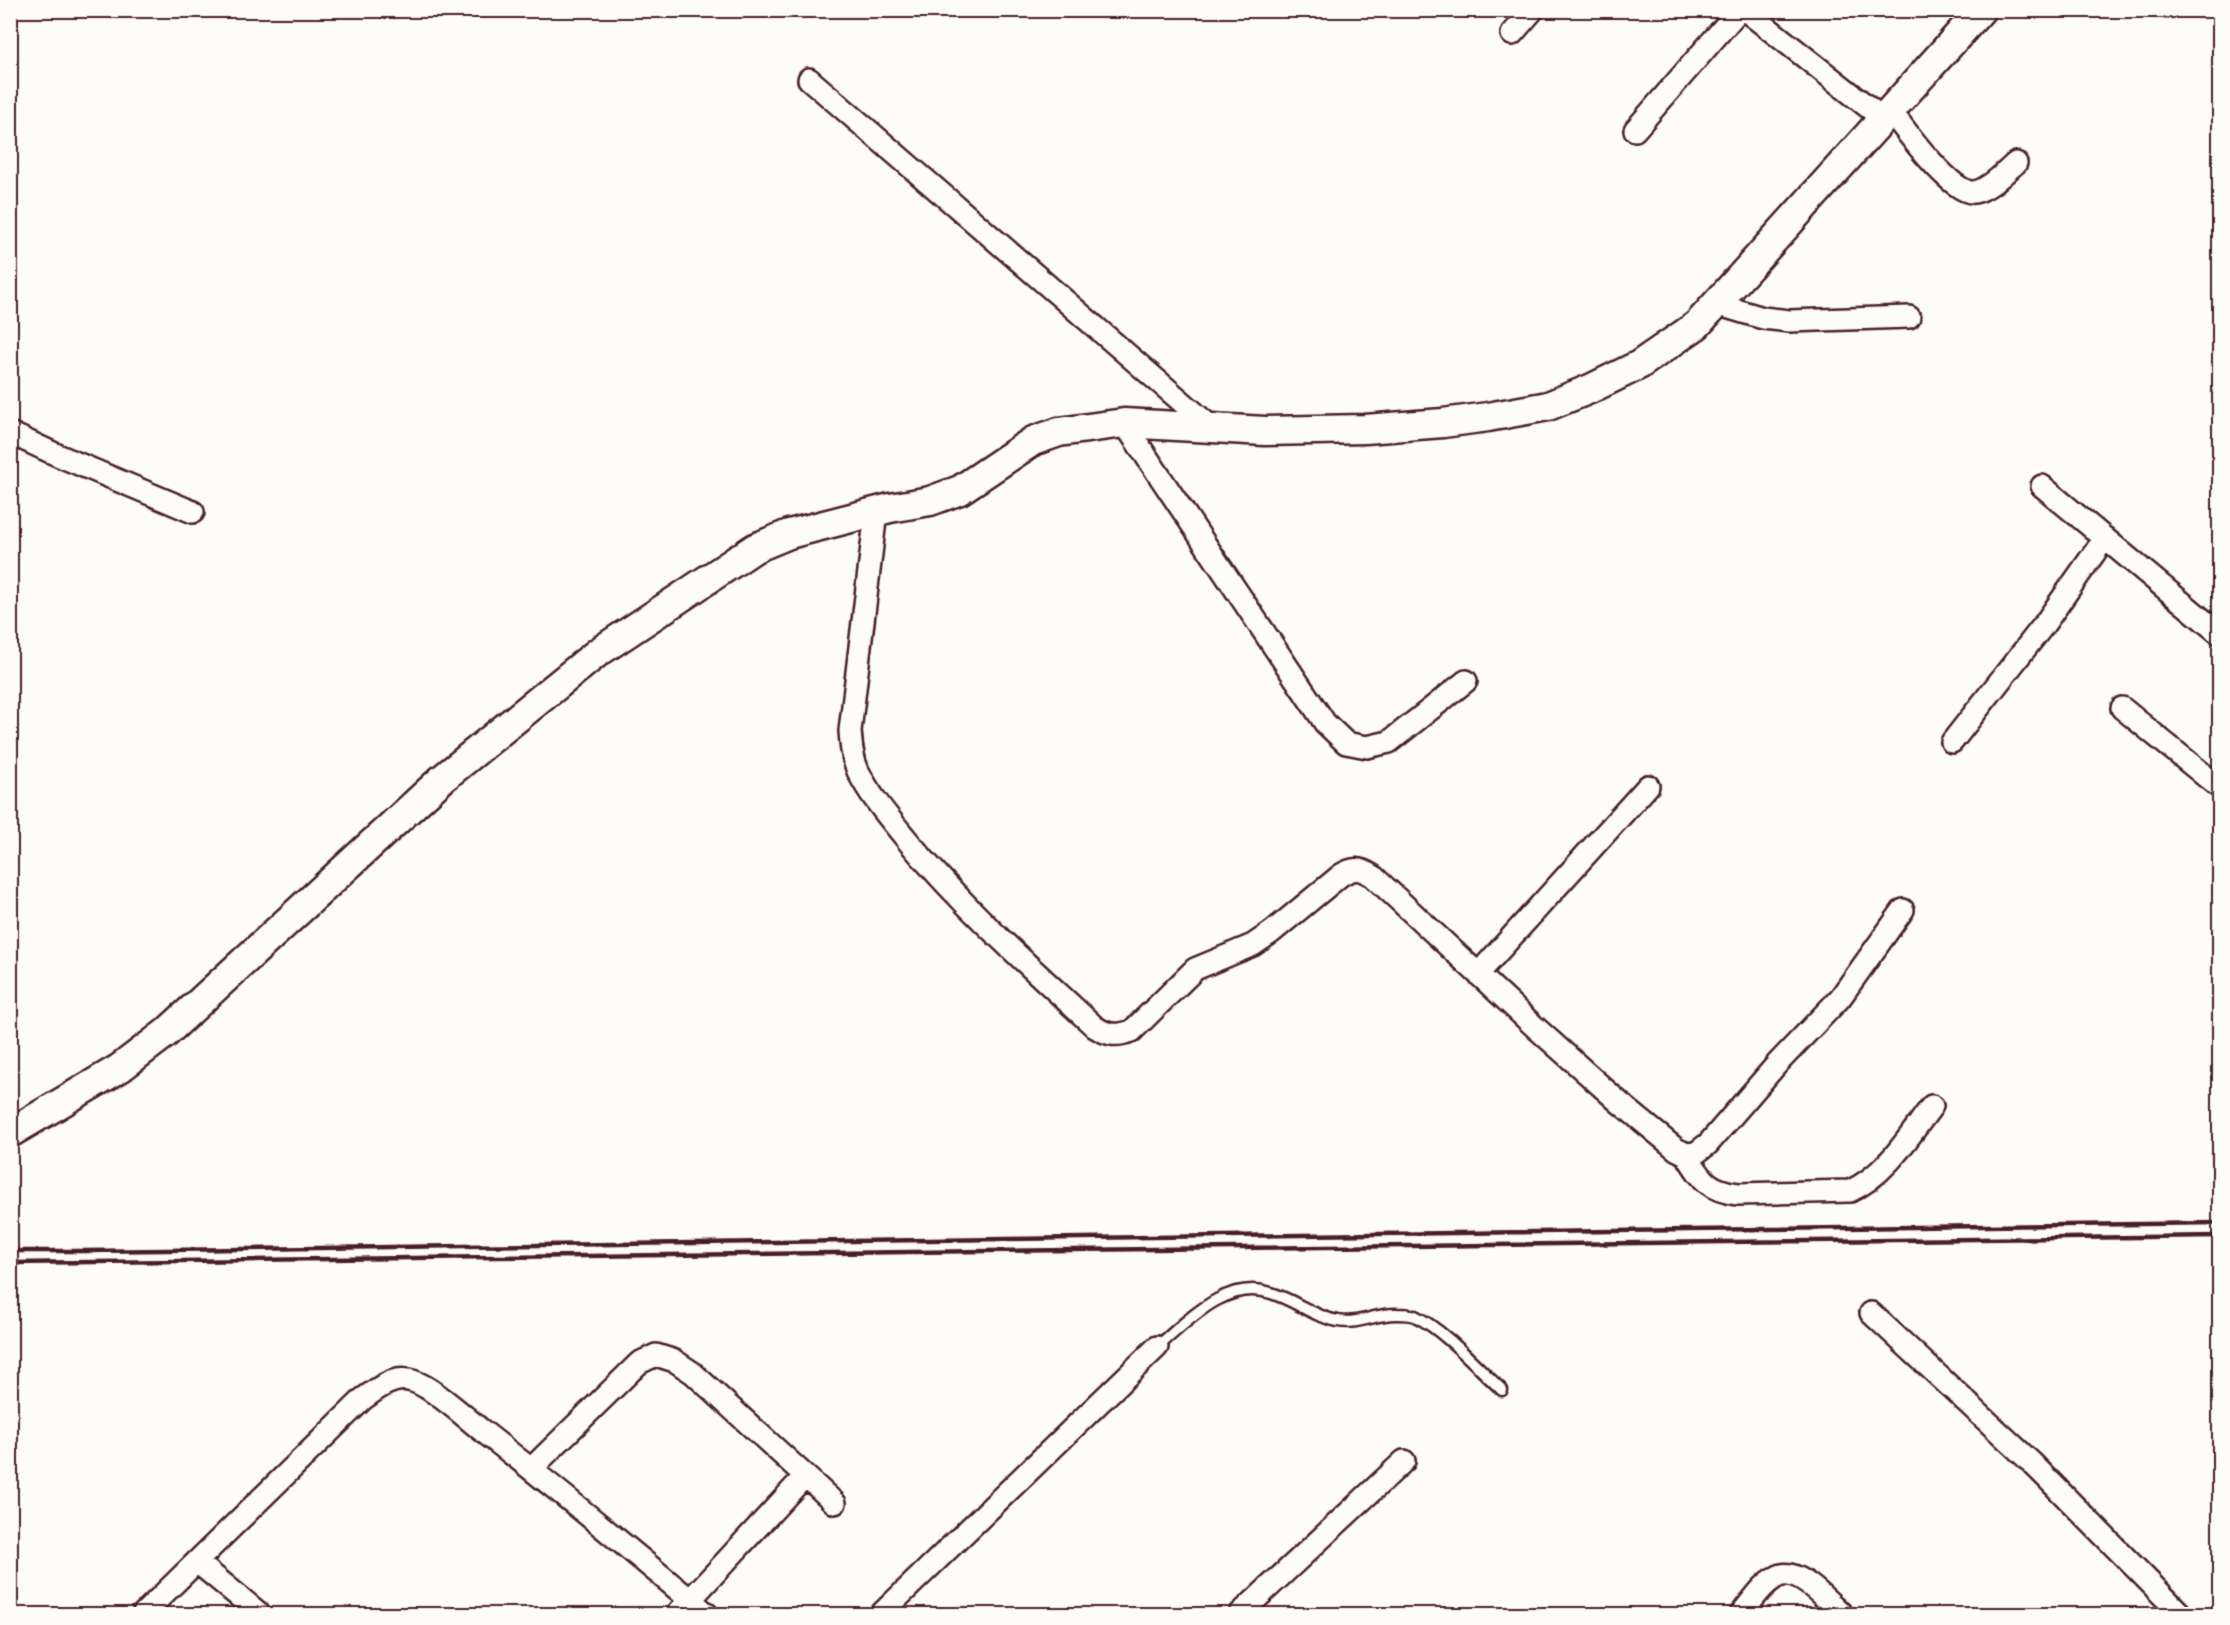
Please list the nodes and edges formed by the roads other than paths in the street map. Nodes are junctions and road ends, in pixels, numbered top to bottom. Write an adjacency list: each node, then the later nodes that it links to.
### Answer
1 (1533, 10): 5 (street)
2 (1739, 10): 8 (street)
3 (1745, 10): 7 (street)
4 (1981, 10): 7 (street)
5 (1512, 34)
6 (809, 79): 13 (street)
7 (1886, 114): 9 (street); 10 (street)
8 (1635, 130)
9 (2016, 163)
10 (1716, 304): 11 (street); 13 (street)
11 (1909, 317)
12 (1124, 423): 13 (street); 17 (street); 20 (street)
13 (1211, 428)
14 (10, 433): 16 (street)
15 (2042, 486): 18 (street)
16 (193, 512)
17 (876, 512): 26 (street); 28 (street)
18 (2105, 538): 19 (street); 22 (street)
19 (2220, 634)
20 (1466, 681)
21 (2122, 708): 24 (street)
22 (1952, 742)
23 (1648, 786): 26 (street)
24 (2220, 788)
25 (1903, 910): 29 (street)
26 (1478, 974): 29 (street)
27 (1932, 1106): 29 (street)
28 (10, 1133)
29 (1686, 1154)
30 (1871, 1313): 46 (street)
31 (1157, 1347): 32 (lane); 43 (street)
32 (1502, 1390)
33 (1404, 1461): 39 (street)
34 (531, 1469): 35 (street); 37 (street); 38 (street)
35 (805, 1476): 36 (street); 38 (street)
36 (835, 1503)
37 (197, 1562): 40 (street); 41 (street)
38 (684, 1607): 42 (street)
39 (1248, 1612)
40 (144, 1614)
41 (260, 1614)
42 (707, 1614)
43 (881, 1614)
44 (1741, 1614): 45 (street)
45 (1842, 1614)
46 (2181, 1614)

